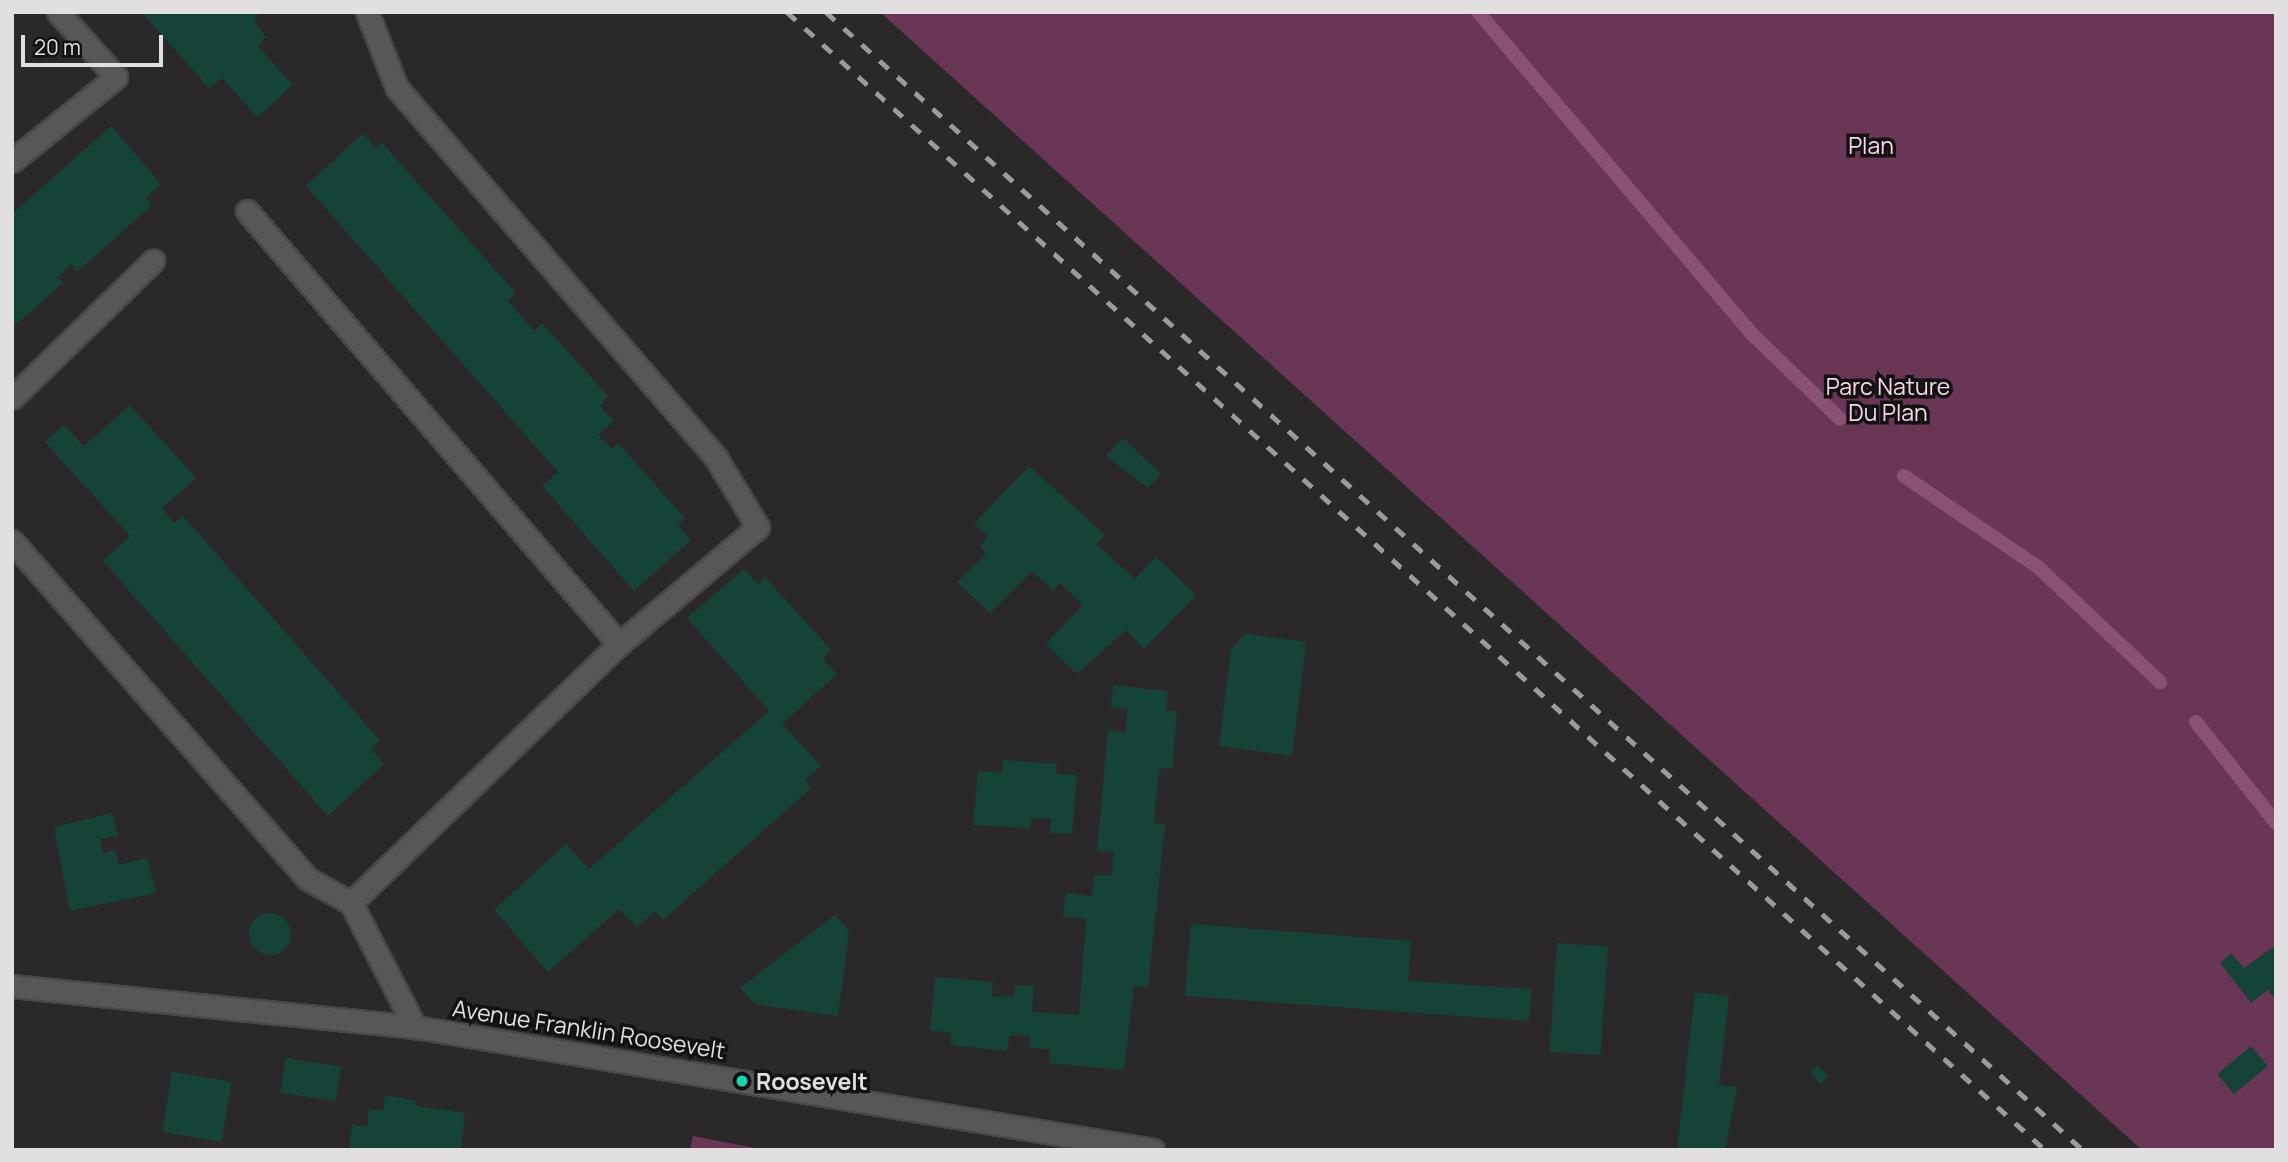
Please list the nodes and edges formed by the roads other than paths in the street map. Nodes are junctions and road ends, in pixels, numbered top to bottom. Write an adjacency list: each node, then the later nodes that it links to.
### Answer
1 (58, 12): 3 (street)
2 (367, 12): 8 (street)
3 (12, 161)
4 (247, 211): 8 (street)
5 (153, 261): 6 (street)
6 (12, 398)
7 (12, 541): 9 (street)
8 (619, 644): 9 (street)
9 (351, 903): 11 (street)
10 (12, 986): 11 (street, Avenue Franklin Roosevelt)
11 (415, 1027): 12 (street, Avenue Franklin Roosevelt)
12 (1153, 1150)

